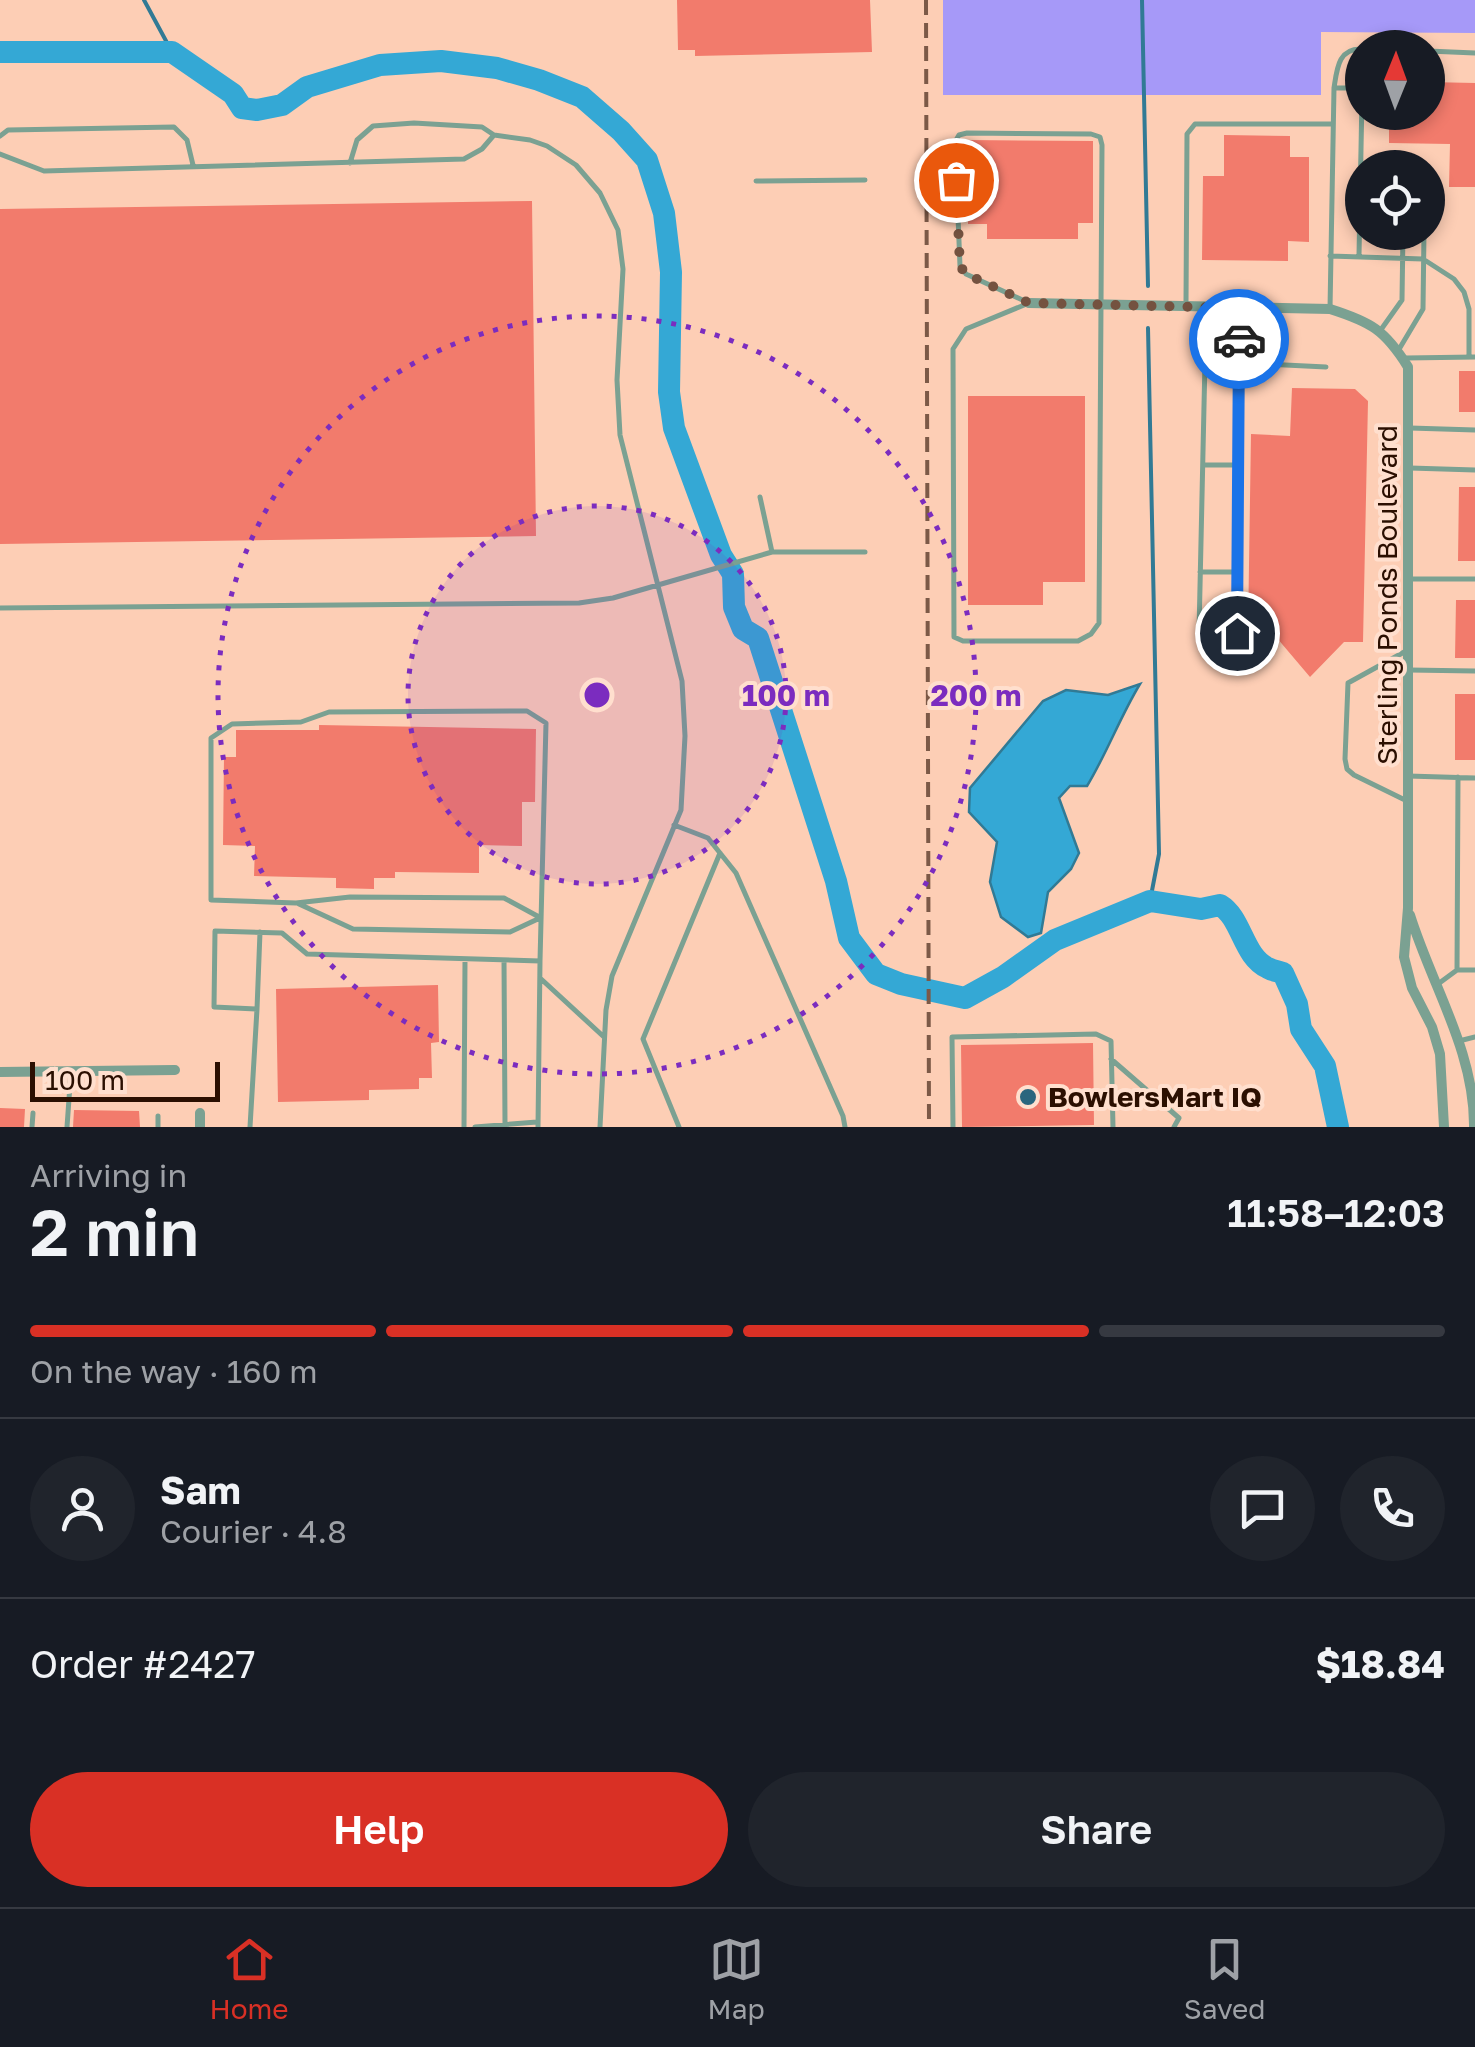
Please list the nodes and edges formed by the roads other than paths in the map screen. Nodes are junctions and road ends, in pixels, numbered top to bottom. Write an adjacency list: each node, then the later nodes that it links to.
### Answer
1 (1445, 51): 2 (lane)
2 (1475, 53)
3 (1345, 54): 4 (lane)
4 (1334, 88): 5 (lane); 8 (lane)
5 (1331, 124): 17 (lane); 23 (lane)
6 (494, 135): 10 (lane); 10 (lane); 46 (lane)
7 (0, 136): 11 (lane)
8 (1362, 150)
9 (0, 154): 11 (lane)
10 (350, 163): 11 (lane)
11 (193, 165)
12 (865, 180): 13 (lane)
13 (756, 181)
14 (1359, 250): 18 (lane)
15 (1402, 250): 19 (lane)
16 (1423, 250): 20 (lane)
17 (1330, 256): 18 (lane); 26 (lane)
18 (1359, 257): 19 (lane)
19 (1402, 258): 20 (lane); 27 (lane)
20 (1422, 259): 28 (lane); 29 (lane)
21 (1029, 303): 22 (street); 22 (lane); 22 (lane)
22 (1101, 305): 23 (street)
23 (1186, 306): 24 (street)
24 (1240, 308): 25 (street); 30 (lane)
25 (1262, 308): 26 (street); 31 (lane)
26 (1330, 309): 27 (street)
27 (1380, 332): 28 (street)
28 (1400, 354): 29 (lane); 33 (street, Sterling Ponds Boulevard)
29 (1472, 357)
30 (1239, 362): 31 (lane); 35 (lane); 36 (lane)
31 (1262, 363): 32 (lane)
32 (1326, 368)
33 (1410, 428): 34 (lane); 37 (street, Sterling Ponds Boulevard)
34 (1475, 430)
35 (1202, 465): 36 (lane); 42 (lane)
36 (1238, 465): 43 (lane)
37 (1410, 468): 38 (lane); 44 (street, Sterling Ponds Boulevard)
38 (1475, 470)
39 (760, 497): 40 (lane)
40 (772, 552): 41 (lane); 46 (lane)
41 (865, 552)
42 (1200, 572): 43 (lane); 43 (lane)
43 (1237, 572)
44 (1409, 578): 45 (lane); 48 (street, Sterling Ponds Boulevard)
45 (1475, 579)
46 (658, 583): 47 (lane); 55 (lane)
47 (0, 608)
48 (1409, 649): 49 (street, Sterling Ponds Boulevard); 54 (lane)
49 (1409, 670): 50 (lane); 51 (street, Sterling Ponds Boulevard)
50 (1475, 671)
51 (1408, 776): 52 (lane); 54 (street, Sterling Ponds Boulevard)
52 (1458, 777): 53 (lane); 64 (lane)
53 (1475, 778)
54 (1408, 802): 58 (street, Sterling Ponds Boulevard)
55 (674, 825): 56 (lane); 70 (lane)
56 (720, 853): 90 (lane); 91 (lane)
57 (296, 903): 59 (lane); 59 (lane); 59 (lane)
58 (1408, 908): 67 (street, Sterling Ponds Boulevard); 95 (street, Sterling Ponds Boulevard)
59 (541, 918): 63 (lane)
60 (260, 932): 61 (lane); 68 (lane); 68 (lane)
61 (465, 959): 62 (lane); 87 (lane)
62 (504, 960): 63 (lane); 80 (lane)
63 (540, 961): 66 (lane)
64 (1456, 970): 65 (lane); 67 (lane)
65 (1475, 970)
66 (540, 978): 70 (lane); 81 (lane)
67 (1436, 986): 71 (street, Sterling Ponds Boulevard)
68 (257, 1009): 86 (lane)
69 (1475, 1037): 71 (lane)
70 (604, 1038): 89 (lane)
71 (1458, 1042): 76 (street, Sterling Ponds Boulevard)
72 (1112, 1059): 92 (lane); 93 (lane); 94 (lane)
73 (175, 1070): 75 (street)
74 (0, 1072): 75 (street)
75 (71, 1072): 83 (lane)
76 (1475, 1096): 96 (street, Sterling Ponds Boulevard)
77 (33, 1113): 82 (lane)
78 (200, 1113): 85 (street)
79 (158, 1116): 84 (lane)
80 (504, 1123): 81 (lane); 88 (lane)
81 (538, 1125)
82 (32, 1127)
83 (67, 1127)
84 (158, 1127)
85 (200, 1127)
86 (250, 1127)
87 (464, 1127)
88 (476, 1127)
89 (600, 1127)
90 (679, 1127)
91 (845, 1127)
92 (953, 1127)
93 (1113, 1127)
94 (1174, 1127)
95 (1444, 1127)
96 (1474, 1127)

